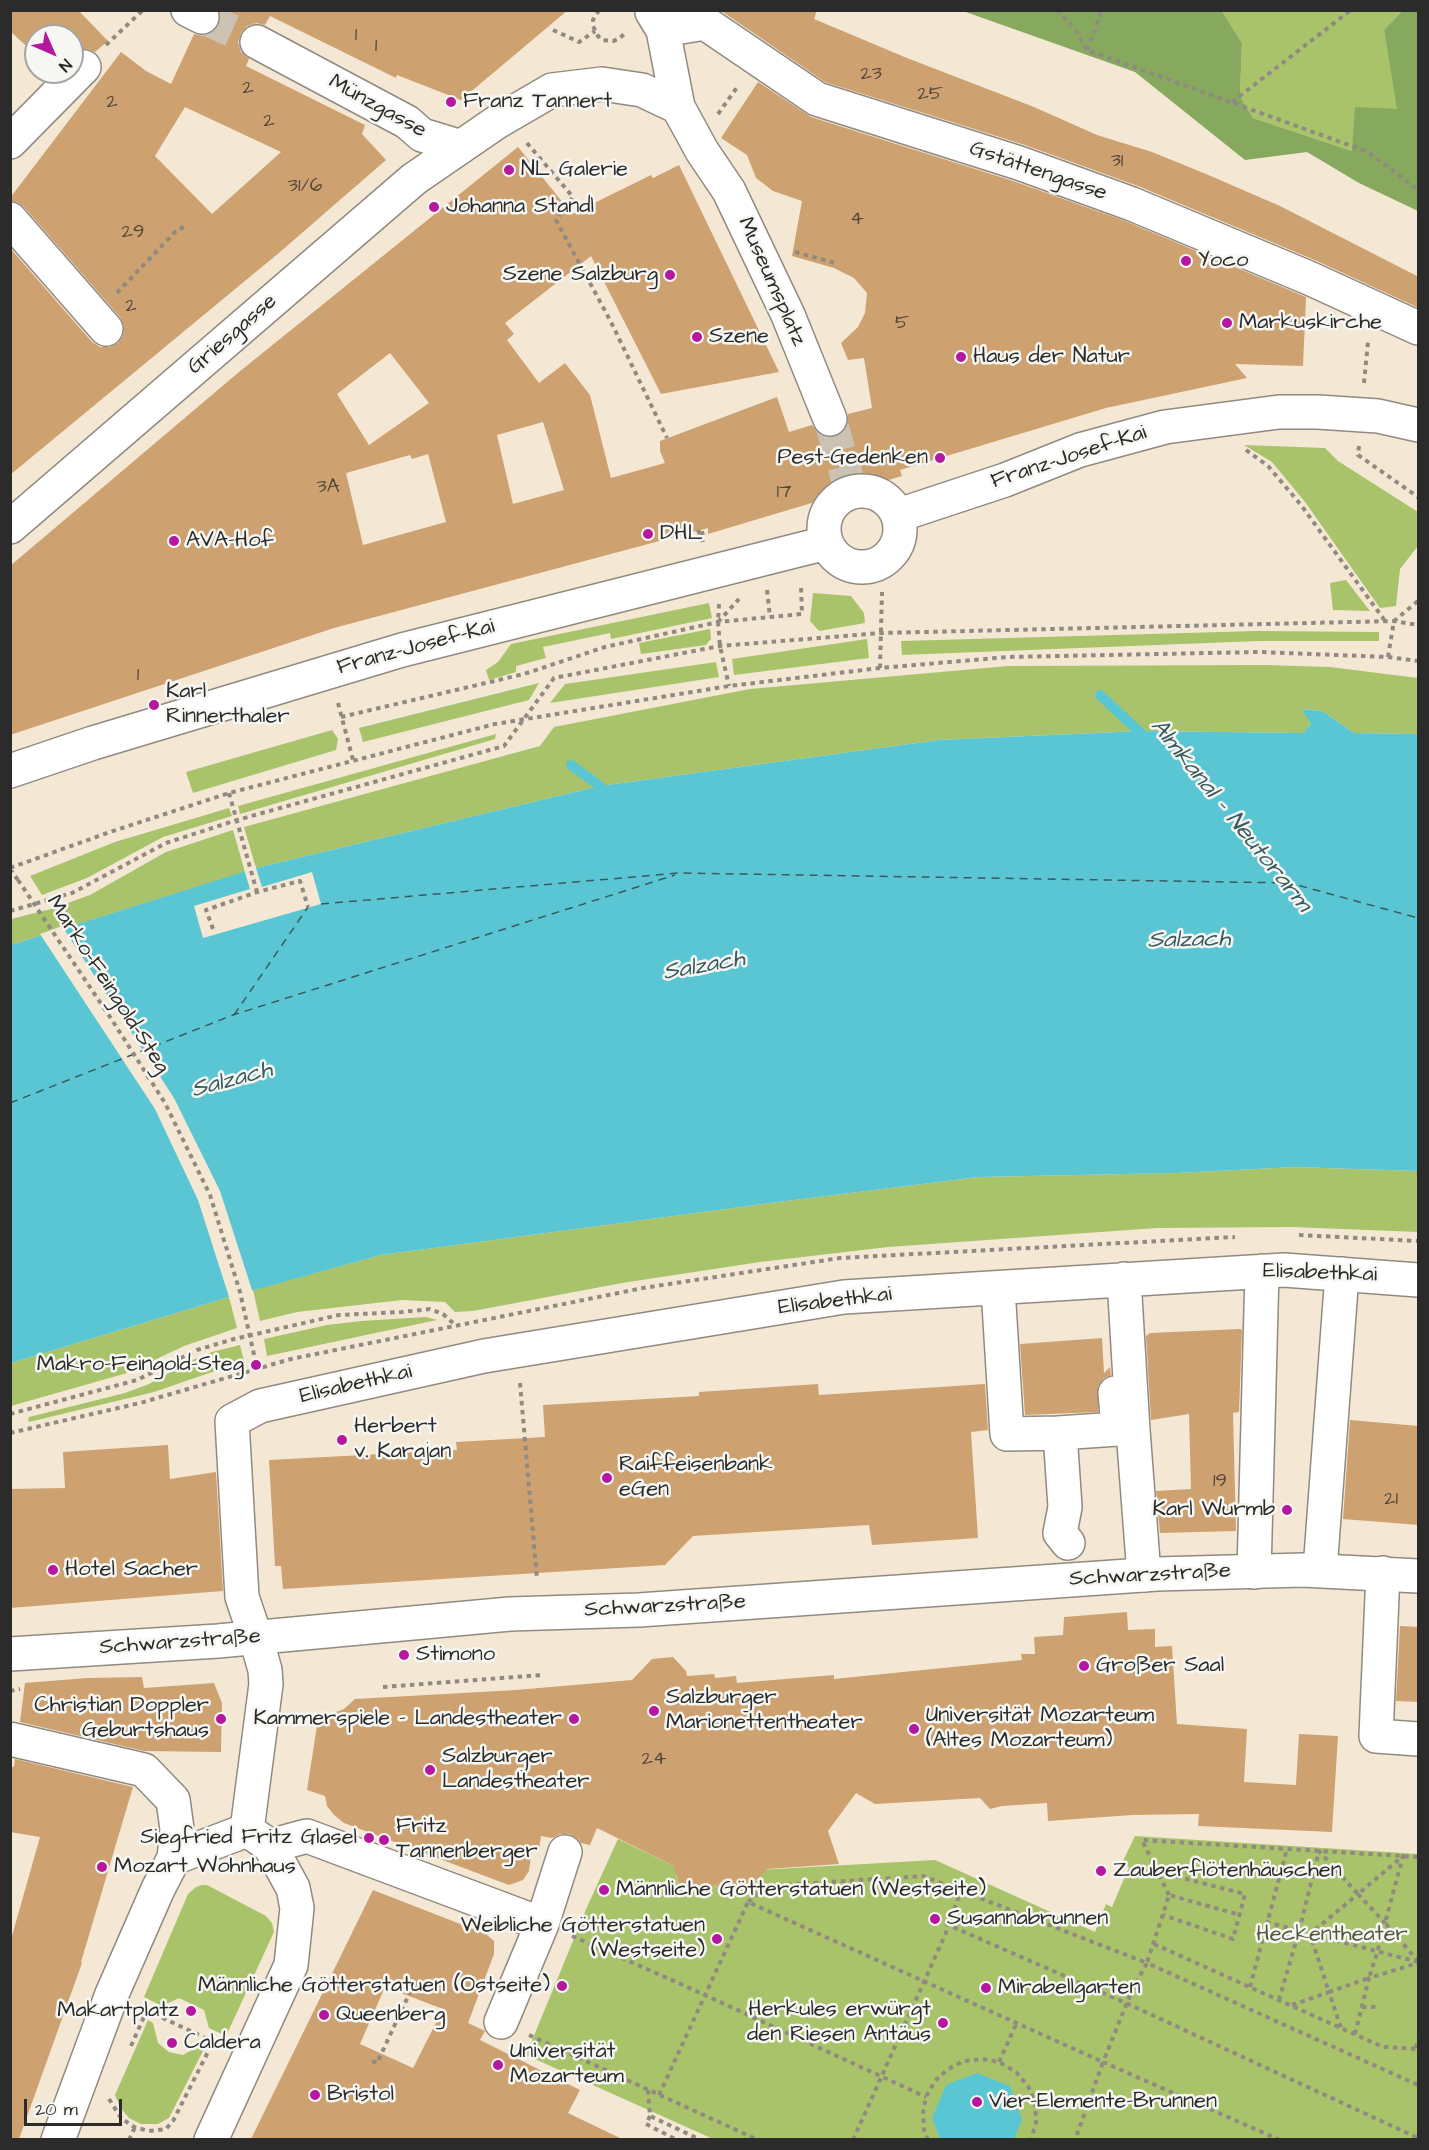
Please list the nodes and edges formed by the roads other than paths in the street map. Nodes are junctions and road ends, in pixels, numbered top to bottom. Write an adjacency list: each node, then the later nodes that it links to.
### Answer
1 (647, 22): 4 (street, Museumsplatz); 9 (street, Gstättengasse)
2 (257, 42): 6 (street, Münzgasse)
3 (67, 84): 5 (street)
4 (678, 107): 6 (street); 10 (street, Museumsplatz)
5 (10, 142)
6 (458, 146): 13 (street, Griesgasse)
7 (10, 219): 8 (street)
8 (100, 322)
9 (1419, 328)
10 (830, 419)
11 (1419, 425): 12 (street, Franz-Josef-Kai)
12 (899, 515): 14 (street); 14 (street)
13 (10, 527)
14 (826, 543): 15 (street, Franz-Josef-Kai)
15 (10, 771)
16 (1262, 1271): 17 (street, Elisabethkai); 18 (street, Elisabethkai); 23 (street)
17 (1342, 1274): 19 (street, Elisabethkai); 22 (street)
18 (1114, 1280): 20 (street, Elisabethkai); 21 (street); 25 (street)
19 (1419, 1280)
20 (998, 1288): 21 (street); 28 (street, Elisabethkai)
21 (1058, 1433): 27 (street)
22 (1320, 1570): 23 (street, Schwarzstraße); 24 (street, Schwarzstraße)
23 (1254, 1572): 25 (street, Schwarzstraße)
24 (1383, 1573): 26 (street, Schwarzstraße); 31 (street)
25 (1144, 1575): 27 (street, Schwarzstraße)
26 (1419, 1576)
27 (1070, 1580): 28 (street, Schwarzstraße)
28 (256, 1638): 29 (street, Schwarzstraße); 32 (street)
29 (10, 1654)
30 (10, 1739): 34 (street)
31 (1419, 1739)
32 (259, 1838): 34 (street); 35 (street); 38 (street)
33 (566, 1852): 35 (street)
34 (174, 1858): 37 (street)
35 (542, 1924): 36 (street)
36 (501, 2022)
37 (58, 2139)
38 (211, 2139)

